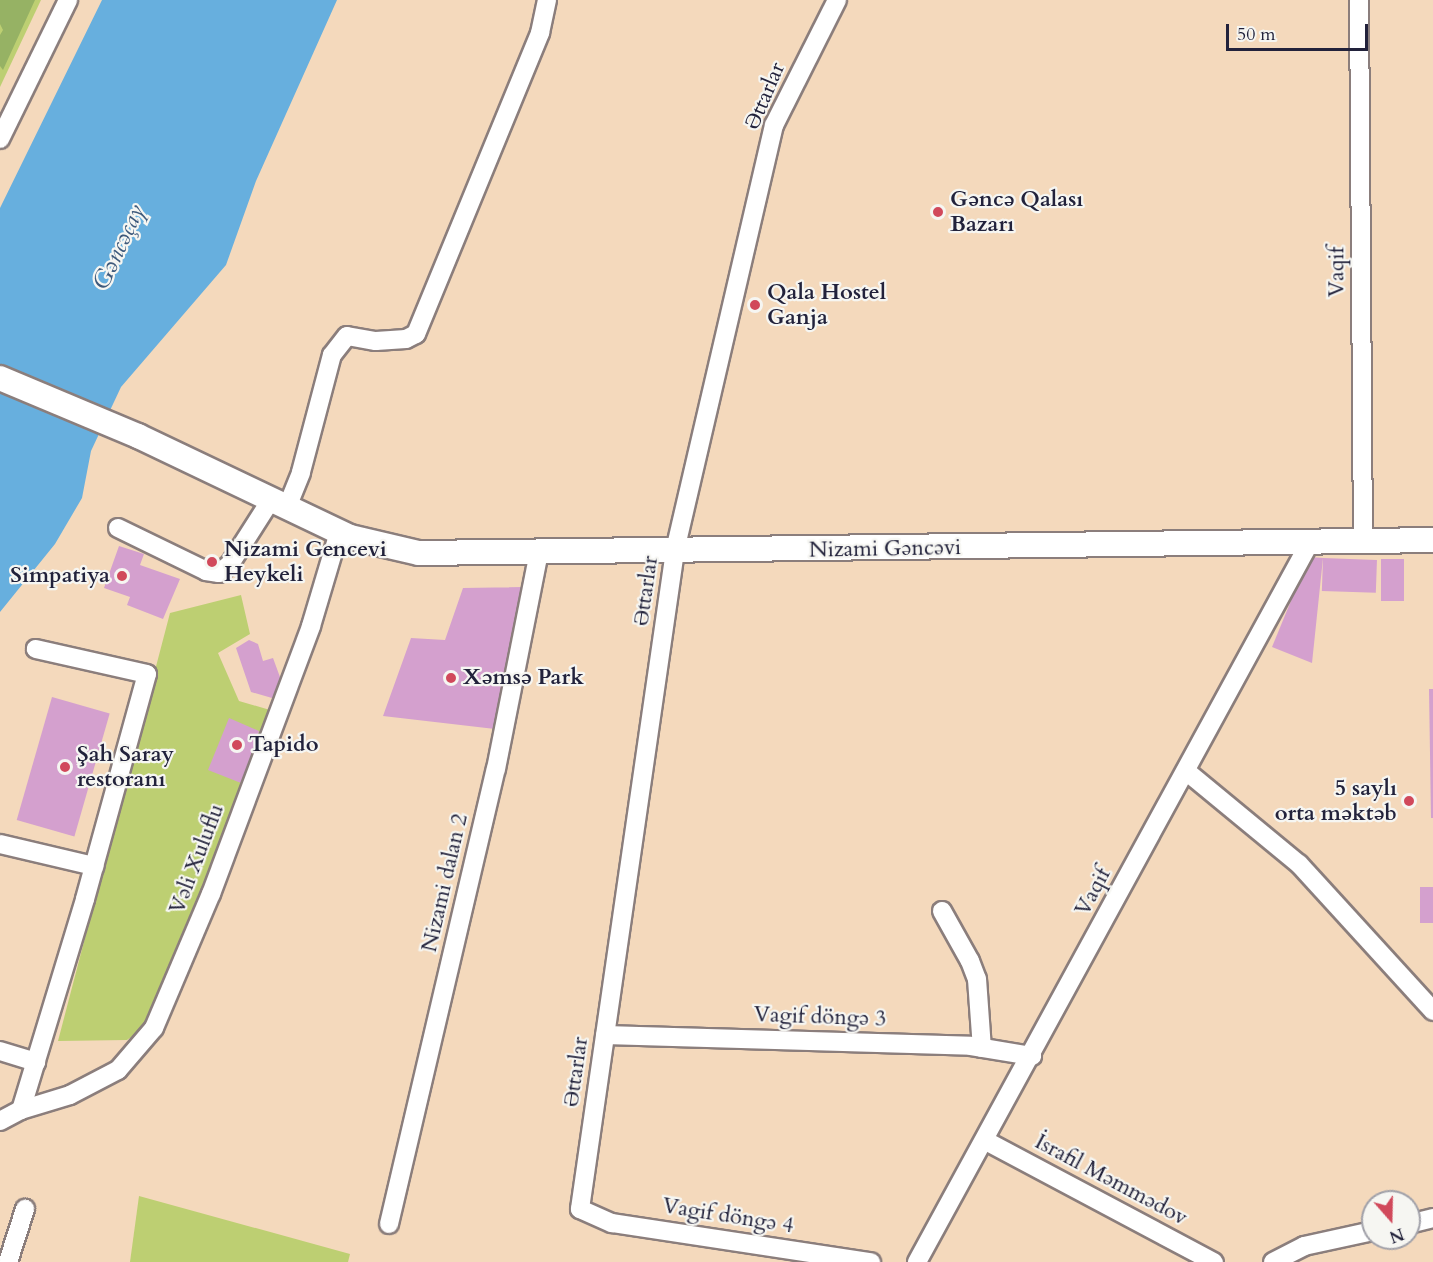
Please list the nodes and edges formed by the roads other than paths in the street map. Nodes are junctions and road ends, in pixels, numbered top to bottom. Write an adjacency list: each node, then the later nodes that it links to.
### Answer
1 (68, 0): 5 (street)
2 (547, 0): 7 (street)
3 (837, 0): 13 (street, Əttarlar)
4 (1359, 0): 11 (street, Vaqif)
5 (0, 139)
6 (0, 378): 7 (main road)
7 (280, 502): 8 (street); 9 (main road, Nizami Gəncəvi)
8 (118, 528)
9 (339, 532): 14 (main road, Nizami Gəncəvi); 26 (street, Vəli Xuluflu)
10 (1433, 540): 11 (main road, Nizami Gəncəvi)
11 (1363, 543): 12 (main road, Nizami Gəncəvi)
12 (1309, 544): 13 (main road, Nizami Gəncəvi); 16 (street, Vaqif)
13 (675, 551): 14 (main road, Nizami Gəncəvi); 21 (street, Əttarlar)
14 (539, 552): 31 (street, Nizami dalan 2)
15 (36, 649): 18 (street)
16 (1186, 771): 20 (street); 24 (street, Vaqif)
17 (0, 844): 18 (street)
18 (94, 866): 25 (street)
19 (942, 911): 22 (street)
20 (1433, 1011)
21 (605, 1035): 22 (street, Vagif döngə 3); 30 (street, Əttarlar)
22 (982, 1048): 24 (street, Vagif döngə 3)
23 (0, 1051): 25 (street)
24 (1032, 1056): 28 (street, Vaqif)
25 (36, 1062): 26 (street)
26 (21, 1110): 27 (street, Vəli Xuluflu)
27 (0, 1121)
28 (986, 1141): 35 (street, Vaqif); 36 (street, İsrafil Məmmədov)
29 (25, 1209): 33 (street)
30 (580, 1209): 34 (street, Vagif döngə 4)
31 (389, 1224)
32 (1361, 1234): 37 (street)
33 (8, 1262)
34 (871, 1262)
35 (918, 1262)
36 (1214, 1262)
37 (1272, 1262)

